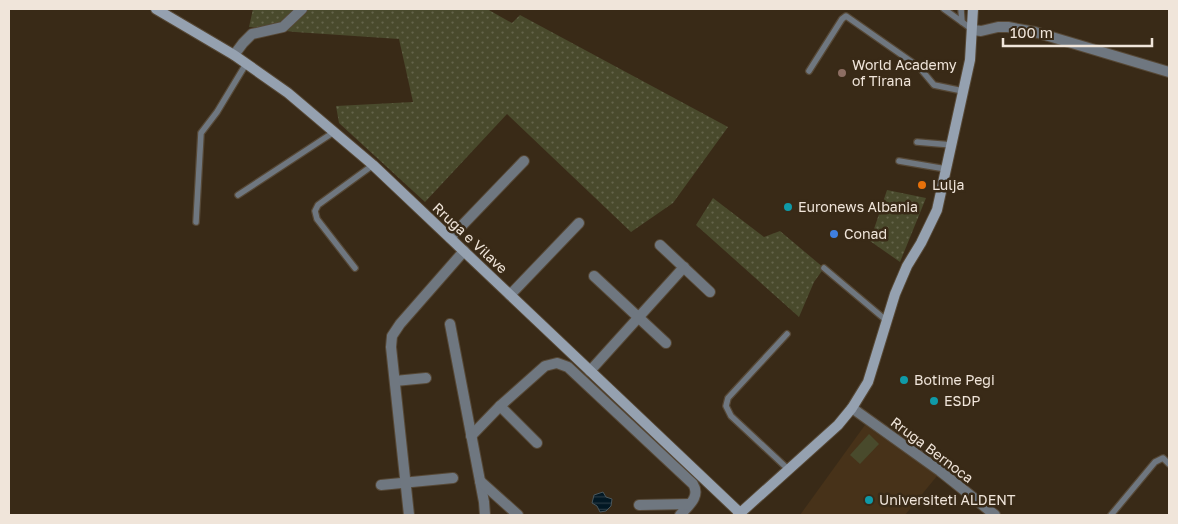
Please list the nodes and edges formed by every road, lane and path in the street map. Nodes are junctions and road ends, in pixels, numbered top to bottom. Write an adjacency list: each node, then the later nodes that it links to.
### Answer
1 (156, 9): 7 (street, Rruga e Vilave)
2 (302, 9): 7 (street)
3 (944, 9): 6 (lane)
4 (961, 9): 6 (lane)
5 (974, 9): 6 (street)
6 (966, 26): 10 (street); 11 (street)
7 (234, 55): 8 (street, Rruga e Vilave)
8 (246, 64): 12 (street, Rruga e Vilave); 20 (lane)
9 (809, 71): 11 (lane)
10 (1169, 72)
11 (963, 91): 14 (street)
12 (334, 132): 17 (street, Rruga e Vilave); 19 (lane)
13 (917, 142): 14 (lane)
14 (952, 145): 18 (street)
15 (524, 161): 22 (street)
16 (899, 161): 18 (lane)
17 (373, 165): 22 (street, Rruga e Vilave); 26 (lane)
18 (946, 169): 32 (street)
19 (238, 195)
20 (196, 222)
21 (579, 223): 30 (street)
22 (450, 238): 24 (street, Rruga e Vilave)
23 (660, 245): 25 (street)
24 (464, 251): 30 (street, Rruga e Vilave); 40 (street)
25 (684, 267): 29 (street); 31 (street)
26 (355, 268)
27 (824, 268): 32 (lane)
28 (594, 276): 31 (street)
29 (710, 292)
30 (510, 295): 36 (street, Rruga e Vilave)
31 (638, 317): 35 (street); 38 (street)
32 (887, 321): 42 (street)
33 (450, 324): 43 (street)
34 (787, 334): 46 (lane)
35 (666, 343)
36 (567, 348): 37 (street); 38 (street, Rruga e Vilave)
37 (557, 363): 41 (street); 51 (street)
38 (590, 371): 53 (street, Rruga e Vilave)
39 (426, 378): 40 (street)
40 (395, 381): 49 (street)
41 (500, 406): 43 (street); 44 (street)
42 (852, 408): 46 (street); 58 (street, Rruga Bernoca)
43 (471, 436): 48 (street)
44 (537, 443)
45 (1169, 464): 59 (lane)
46 (789, 470): 53 (street)
47 (453, 478): 49 (street)
48 (480, 481): 55 (street); 56 (street)
49 (406, 483): 50 (street); 54 (street)
50 (381, 485)
51 (689, 504): 52 (street); 57 (street)
52 (638, 505)
53 (739, 514)
54 (408, 515)
55 (485, 515)
56 (518, 515)
57 (680, 515)
58 (995, 515)
59 (1111, 515)

